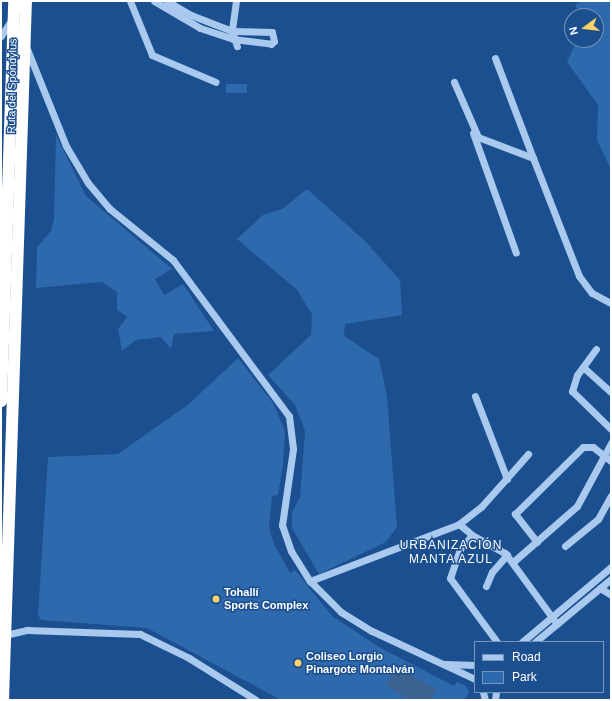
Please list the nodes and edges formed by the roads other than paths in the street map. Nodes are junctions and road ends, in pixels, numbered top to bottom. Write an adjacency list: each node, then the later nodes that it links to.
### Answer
1 (14, 1): 7 (highway, Ruta del Spóndylus)
2 (26, 1): 12 (highway, Ruta del Spóndylus)
3 (130, 1): 15 (street)
4 (154, 1): 8 (street)
5 (167, 1): 8 (street)
6 (236, 1): 9 (street)
7 (14, 17): 10 (street); 13 (highway, Ruta del Spóndylus)
8 (189, 18): 9 (street); 11 (street)
9 (232, 31): 11 (street); 11 (street)
10 (1, 36)
11 (235, 43)
12 (26, 44): 13 (street); 20 (highway, Ruta del Spóndylus); 43 (street)
13 (13, 45): 19 (highway, Ruta del Spóndylus)
14 (495, 58): 18 (street)
15 (216, 82)
16 (454, 82): 17 (street)
17 (471, 129): 18 (street); 21 (street)
18 (533, 158): 22 (street)
19 (5, 176): 20 (street); 27 (highway, Ruta del Spóndylus)
20 (22, 176): 27 (highway, Ruta del Spóndylus)
21 (516, 253)
22 (611, 304)
23 (596, 349): 24 (street)
24 (583, 367): 25 (street); 28 (street)
25 (611, 392)
26 (475, 396): 33 (street)
27 (5, 404): 48 (highway, Ruta del Spóndylus)
28 (611, 429)
29 (611, 443): 31 (street)
30 (528, 454): 33 (street)
31 (603, 458): 32 (street); 37 (street); 37 (street)
32 (611, 461)
33 (507, 479): 35 (street)
34 (611, 496): 38 (street)
35 (459, 524): 36 (street); 43 (street)
36 (472, 535): 39 (street); 51 (street)
37 (537, 542): 40 (street)
38 (565, 546)
39 (507, 556): 40 (street); 44 (street)
40 (513, 562): 47 (street)
41 (611, 567): 47 (street)
42 (611, 579): 45 (street)
43 (310, 582): 54 (street)
44 (486, 586)
45 (600, 588): 46 (street); 49 (street)
46 (611, 595)
47 (552, 617): 49 (street); 52 (street)
48 (4, 622): 50 (highway, Ruta del Spóndylus)
49 (557, 624): 53 (street)
50 (3, 636): 57 (highway, Ruta del Spóndylus); 58 (street)
51 (496, 641)
52 (523, 641)
53 (536, 641)
54 (438, 664): 55 (street); 56 (street)
55 (474, 665)
56 (474, 679)
57 (3, 700)
58 (256, 700)

